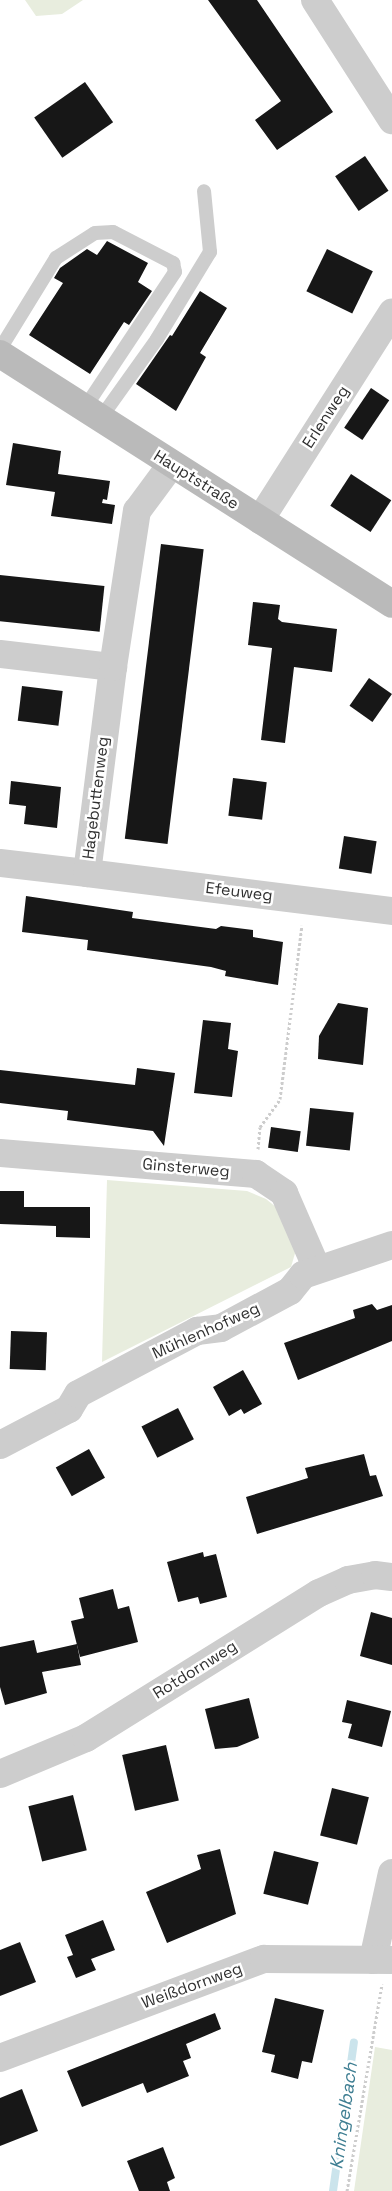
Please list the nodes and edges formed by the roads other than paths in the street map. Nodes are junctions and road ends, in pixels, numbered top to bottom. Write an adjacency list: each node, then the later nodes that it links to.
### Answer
1 (315, 0): 2 (street)
2 (392, 120)
3 (204, 191): 7 (lane)
4 (392, 313): 9 (street, Erlenweg)
5 (0, 349): 7 (lane)
6 (0, 354): 7 (street, Hauptstraße)
7 (92, 414): 8 (street, Hauptstraße)
8 (171, 465): 9 (street, Hauptstraße); 12 (street, Hagebuttenweg)
9 (260, 520): 10 (street, Hauptstraße)
10 (392, 604)
11 (0, 654): 12 (street)
12 (113, 667): 14 (street, Hagebuttenweg)
13 (0, 863): 14 (street, Hagebuttenweg)
14 (87, 873): 15 (street, Efeuweg)
15 (392, 911)
16 (0, 1153): 18 (street, Ginsterweg)
17 (392, 1245): 18 (street, Mühlenhofweg)
18 (317, 1269): 19 (street, Mühlenhofweg)
19 (0, 1445)
20 (392, 1577): 21 (street, Rotdornweg)
21 (0, 1774)
22 (392, 1873): 23 (street)
23 (384, 1960): 24 (street, Weißdornweg)
24 (0, 2058)

